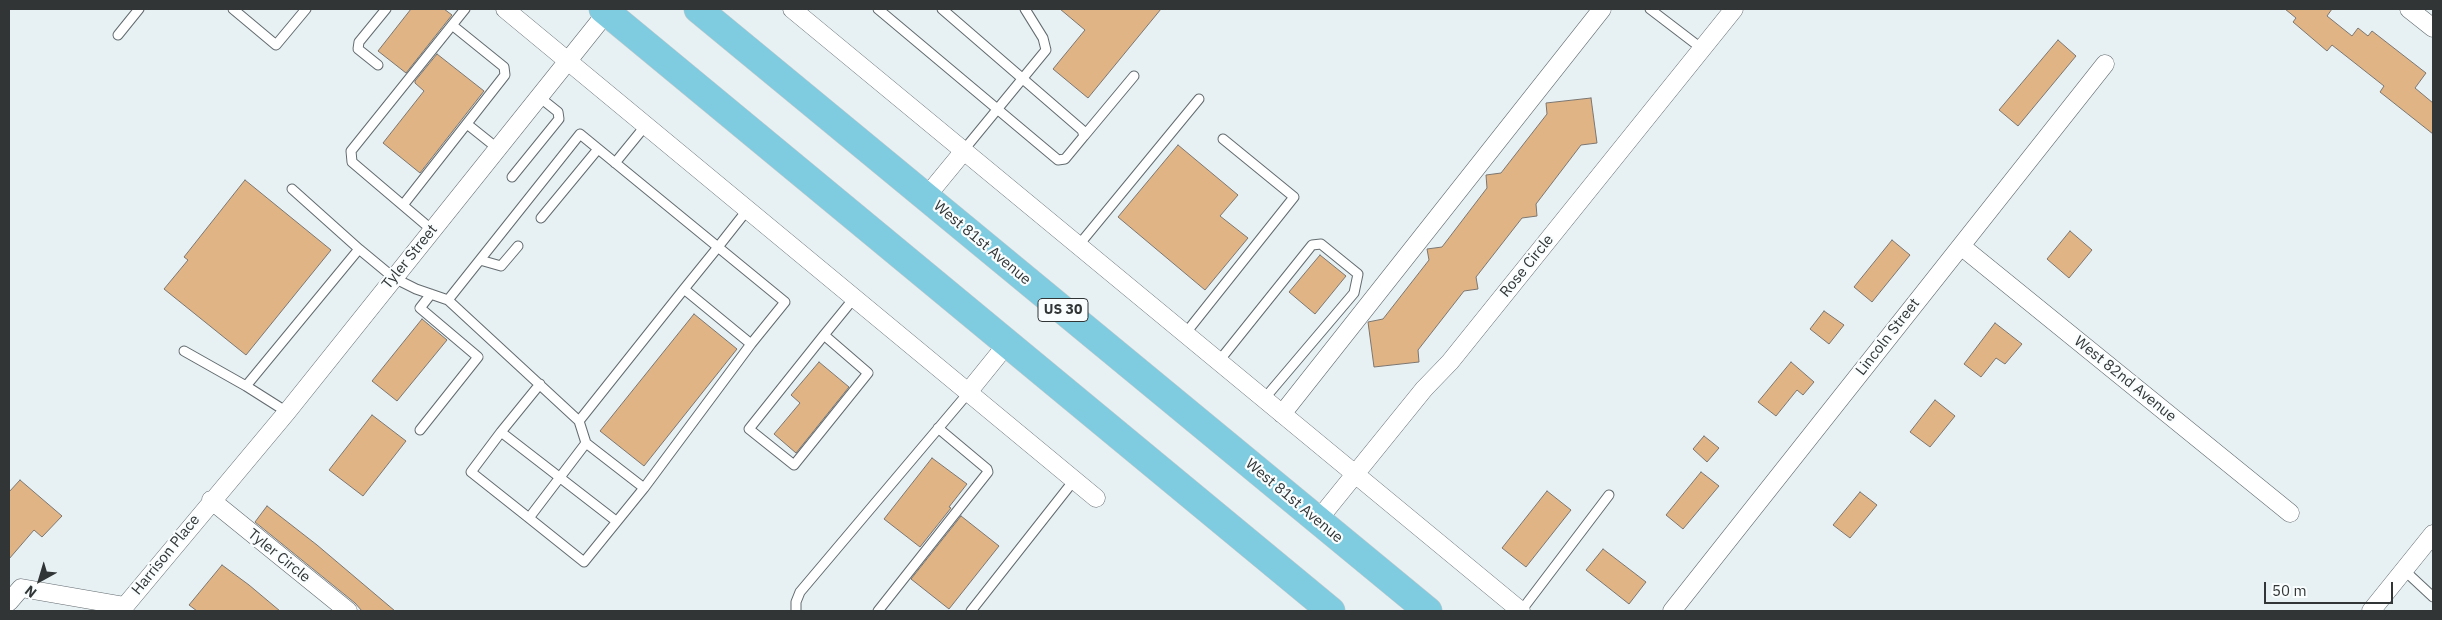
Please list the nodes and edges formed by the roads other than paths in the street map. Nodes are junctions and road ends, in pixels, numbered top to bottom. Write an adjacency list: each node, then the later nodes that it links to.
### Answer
1 (140, 9): 19 (lane)
2 (233, 9): 3 (lane)
3 (306, 9)
4 (386, 9): 23 (lane)
5 (465, 9): 17 (lane)
6 (505, 9): 21 (street)
7 (698, 9): 39 (main road, West 81st Avenue / US 30)
8 (792, 9): 35 (street)
9 (878, 9): 28 (lane)
10 (942, 9): 25 (lane)
11 (1026, 9): 25 (lane)
12 (1602, 9): 66 (street)
13 (1650, 9): 20 (lane)
14 (1734, 9): 20 (street, Rose Circle)
15 (2409, 9): 18 (street)
16 (605, 10): 21 (street, Tyler Street); 58 (main road)
17 (452, 25): 29 (lane); 40 (lane)
18 (2433, 28)
19 (118, 36)
20 (1701, 48): 72 (street, Rose Circle)
21 (567, 60): 26 (street, Tyler Street); 30 (street)
22 (2105, 64): 46 (street, Lincoln Street)
23 (378, 65)
24 (1134, 76): 31 (lane)
25 (1022, 79): 28 (lane); 31 (lane)
26 (538, 96): 33 (street, Tyler Street); 37 (lane)
27 (1199, 99): 45 (lane)
28 (997, 110): 31 (lane); 35 (lane)
29 (467, 124): 33 (lane); 40 (lane)
30 (646, 125): 36 (lane); 41 (street)
31 (1084, 136)
32 (1223, 139): 55 (lane)
33 (497, 148): 43 (street, Tyler Street)
34 (598, 148): 36 (lane); 42 (lane); 49 (lane)
35 (963, 152): 39 (street); 45 (street)
36 (615, 163): 47 (lane)
37 (512, 177)
38 (292, 189): 48 (lane)
39 (926, 197): 81 (main road, West 81st Avenue / US 30)
40 (403, 205): 43 (lane)
41 (748, 209): 47 (lane); 53 (street)
42 (541, 218)
43 (432, 230): 50 (street, Tyler Street)
44 (518, 246): 49 (lane)
45 (1078, 246): 55 (street)
46 (1961, 246): 79 (street, West 82nd Avenue); 94 (street, Lincoln Street)
47 (718, 247): 51 (lane); 57 (lane)
48 (359, 249): 50 (lane); 62 (lane)
49 (480, 260): 54 (lane)
50 (394, 278): 52 (lane); 65 (street, Tyler Street)
51 (684, 289): 57 (lane); 67 (lane)
52 (431, 294): 54 (lane); 69 (lane)
53 (855, 298): 56 (lane); 63 (street)
54 (448, 300): 61 (lane)
55 (1185, 334): 60 (street)
56 (824, 335): 56 (lane)
57 (751, 344): 75 (lane)
58 (1007, 344): 63 (street); 91 (main road)
59 (184, 351): 62 (lane)
60 (1218, 362): 64 (street); 64 (lane)
61 (540, 384): 67 (lane); 70 (lane)
62 (246, 386): 65 (lane)
63 (969, 392): 68 (lane); 74 (street)
64 (1264, 399): 66 (street)
65 (287, 412): 78 (street, Tyler Street)
66 (1282, 414): 72 (street)
67 (579, 421): 71 (lane)
68 (938, 428): 88 (lane); 89 (lane)
69 (420, 430)
70 (501, 432): 73 (lane); 80 (lane)
71 (586, 443): 73 (lane); 75 (lane)
72 (1355, 474): 81 (street, Rose Circle); 93 (street)
73 (560, 477): 80 (lane); 82 (lane)
74 (1075, 479): 77 (street); 90 (lane)
75 (644, 488): 82 (lane)
76 (1609, 495): 93 (lane)
77 (1096, 498)
78 (211, 500): 86 (street, Harrison Place); 87 (street, Tyler Circle)
79 (2290, 513)
80 (529, 518): 82 (lane)
81 (1318, 520): 92 (main road, West 81st Avenue / US 30)
82 (616, 522)
83 (2433, 534): 84 (street)
84 (2404, 570): 85 (lane); 95 (street)
85 (2433, 597)
86 (9, 602)
87 (348, 611)
88 (796, 611)
89 (878, 611)
90 (971, 611)
91 (1331, 611)
92 (1428, 611)
93 (1521, 611)
94 (1672, 611)
95 (2371, 611)

